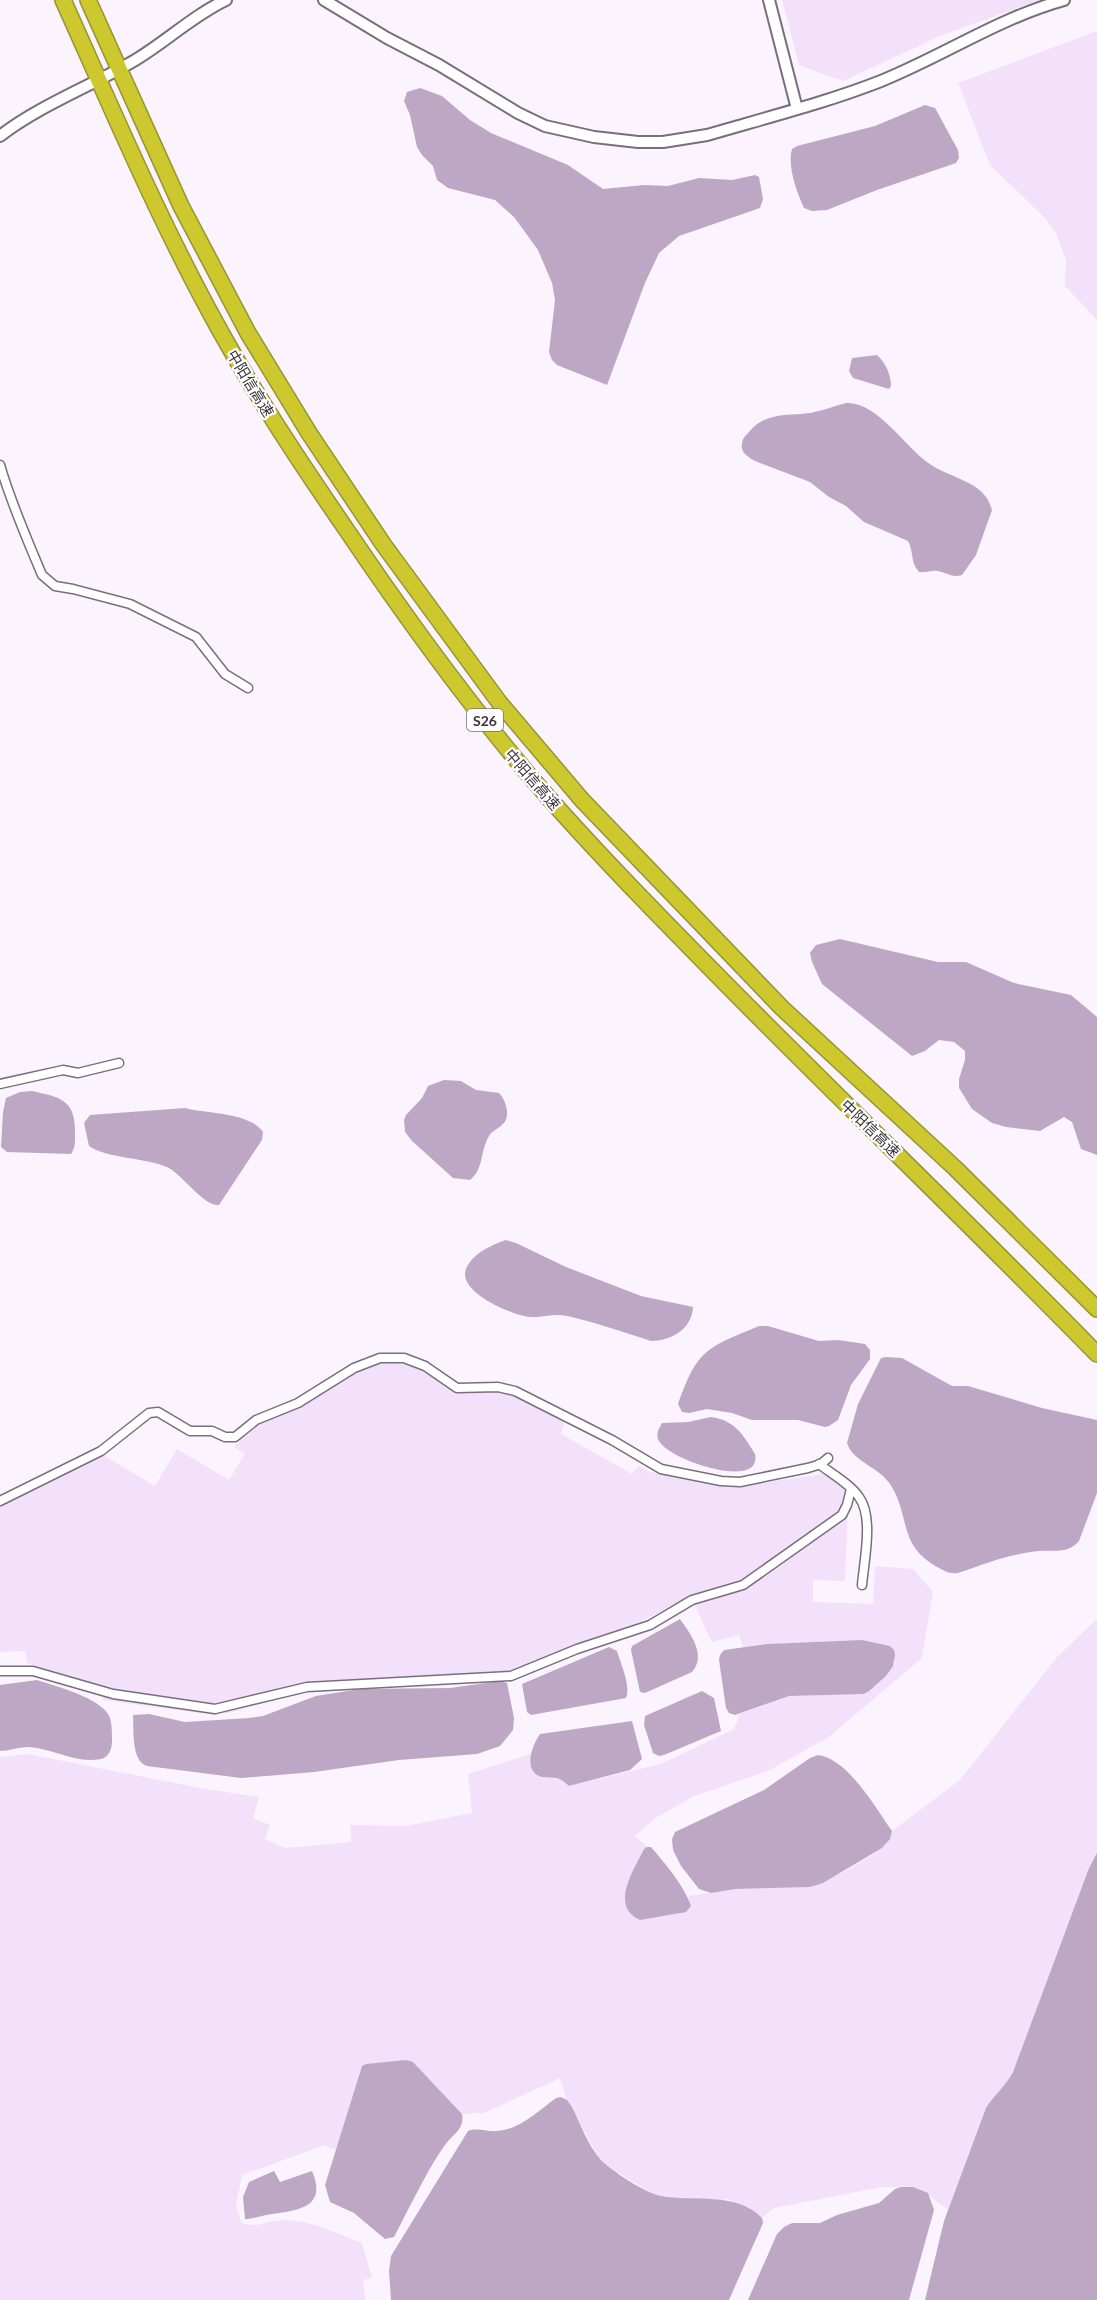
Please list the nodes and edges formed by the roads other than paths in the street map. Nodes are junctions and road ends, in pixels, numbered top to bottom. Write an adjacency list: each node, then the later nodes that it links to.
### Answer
1 (63, 0): 8 (highway, 中阳信高速 / S26)
2 (88, 0): 7 (highway, 中阳信高速 / S26)
3 (226, 0): 7 (street)
4 (324, 0): 9 (street)
5 (769, 0): 9 (street)
6 (1064, 0): 9 (street)
7 (119, 69): 8 (street); 15 (highway, 中阳信高速 / S26)
8 (98, 80): 10 (street); 16 (highway, 中阳信高速 / S26)
9 (797, 109)
10 (0, 136)
11 (0, 465): 12 (street)
12 (248, 688)
13 (119, 1063): 14 (street)
14 (0, 1084)
15 (1093, 1305)
16 (1097, 1354)
17 (828, 1458): 18 (street)
18 (819, 1464): 19 (street); 20 (street)
19 (851, 1489): 21 (street); 22 (street)
20 (0, 1501)
21 (862, 1585)
22 (0, 1671)

